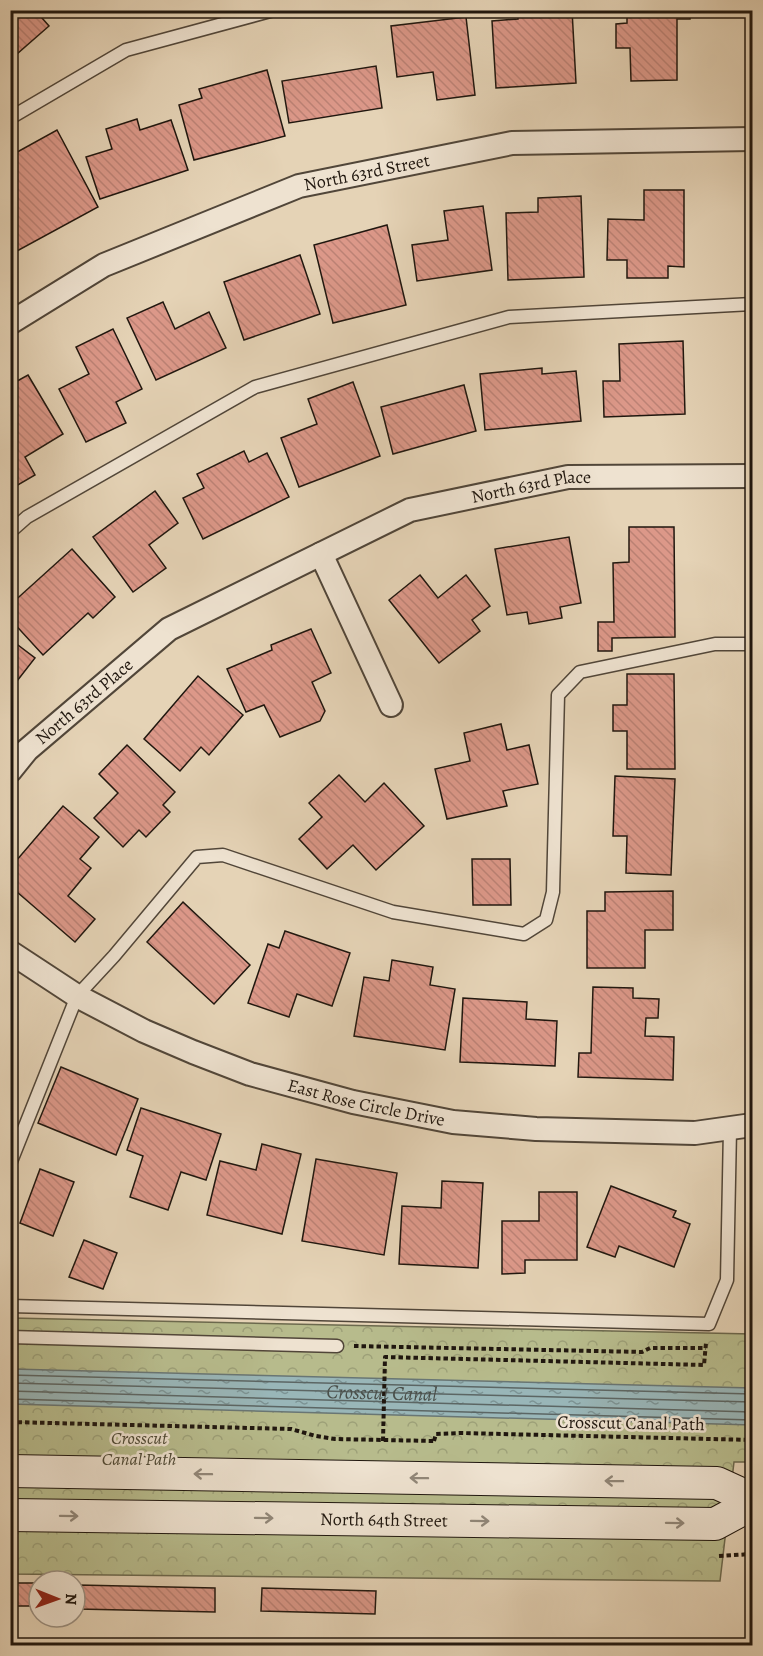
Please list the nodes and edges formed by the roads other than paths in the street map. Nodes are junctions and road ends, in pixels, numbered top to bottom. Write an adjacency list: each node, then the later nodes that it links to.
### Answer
1 (274, 10): 2 (lane)
2 (10, 118)
3 (753, 139): 5 (street, North 63rd Street)
4 (753, 304): 7 (lane)
5 (10, 323)
6 (753, 476): 8 (street, North 63rd Place)
7 (10, 532)
8 (321, 554): 10 (street); 11 (street, North 63rd Place)
9 (753, 644): 13 (lane)
10 (391, 705)
11 (10, 771)
12 (10, 952): 13 (street, East Rose Circle Drive)
13 (77, 996): 15 (street, East Rose Circle Drive); 16 (lane)
14 (753, 1125): 15 (street, East Rose Circle Drive)
15 (730, 1129): 17 (lane)
16 (10, 1164)
17 (10, 1306)
18 (10, 1337): 19 (lane)
19 (337, 1346)
20 (10, 1471): 21 (main road, one-way to 20)
21 (753, 1499)
22 (753, 1504): 23 (main road, North 64th Street, one-way to 22)
23 (10, 1515)

